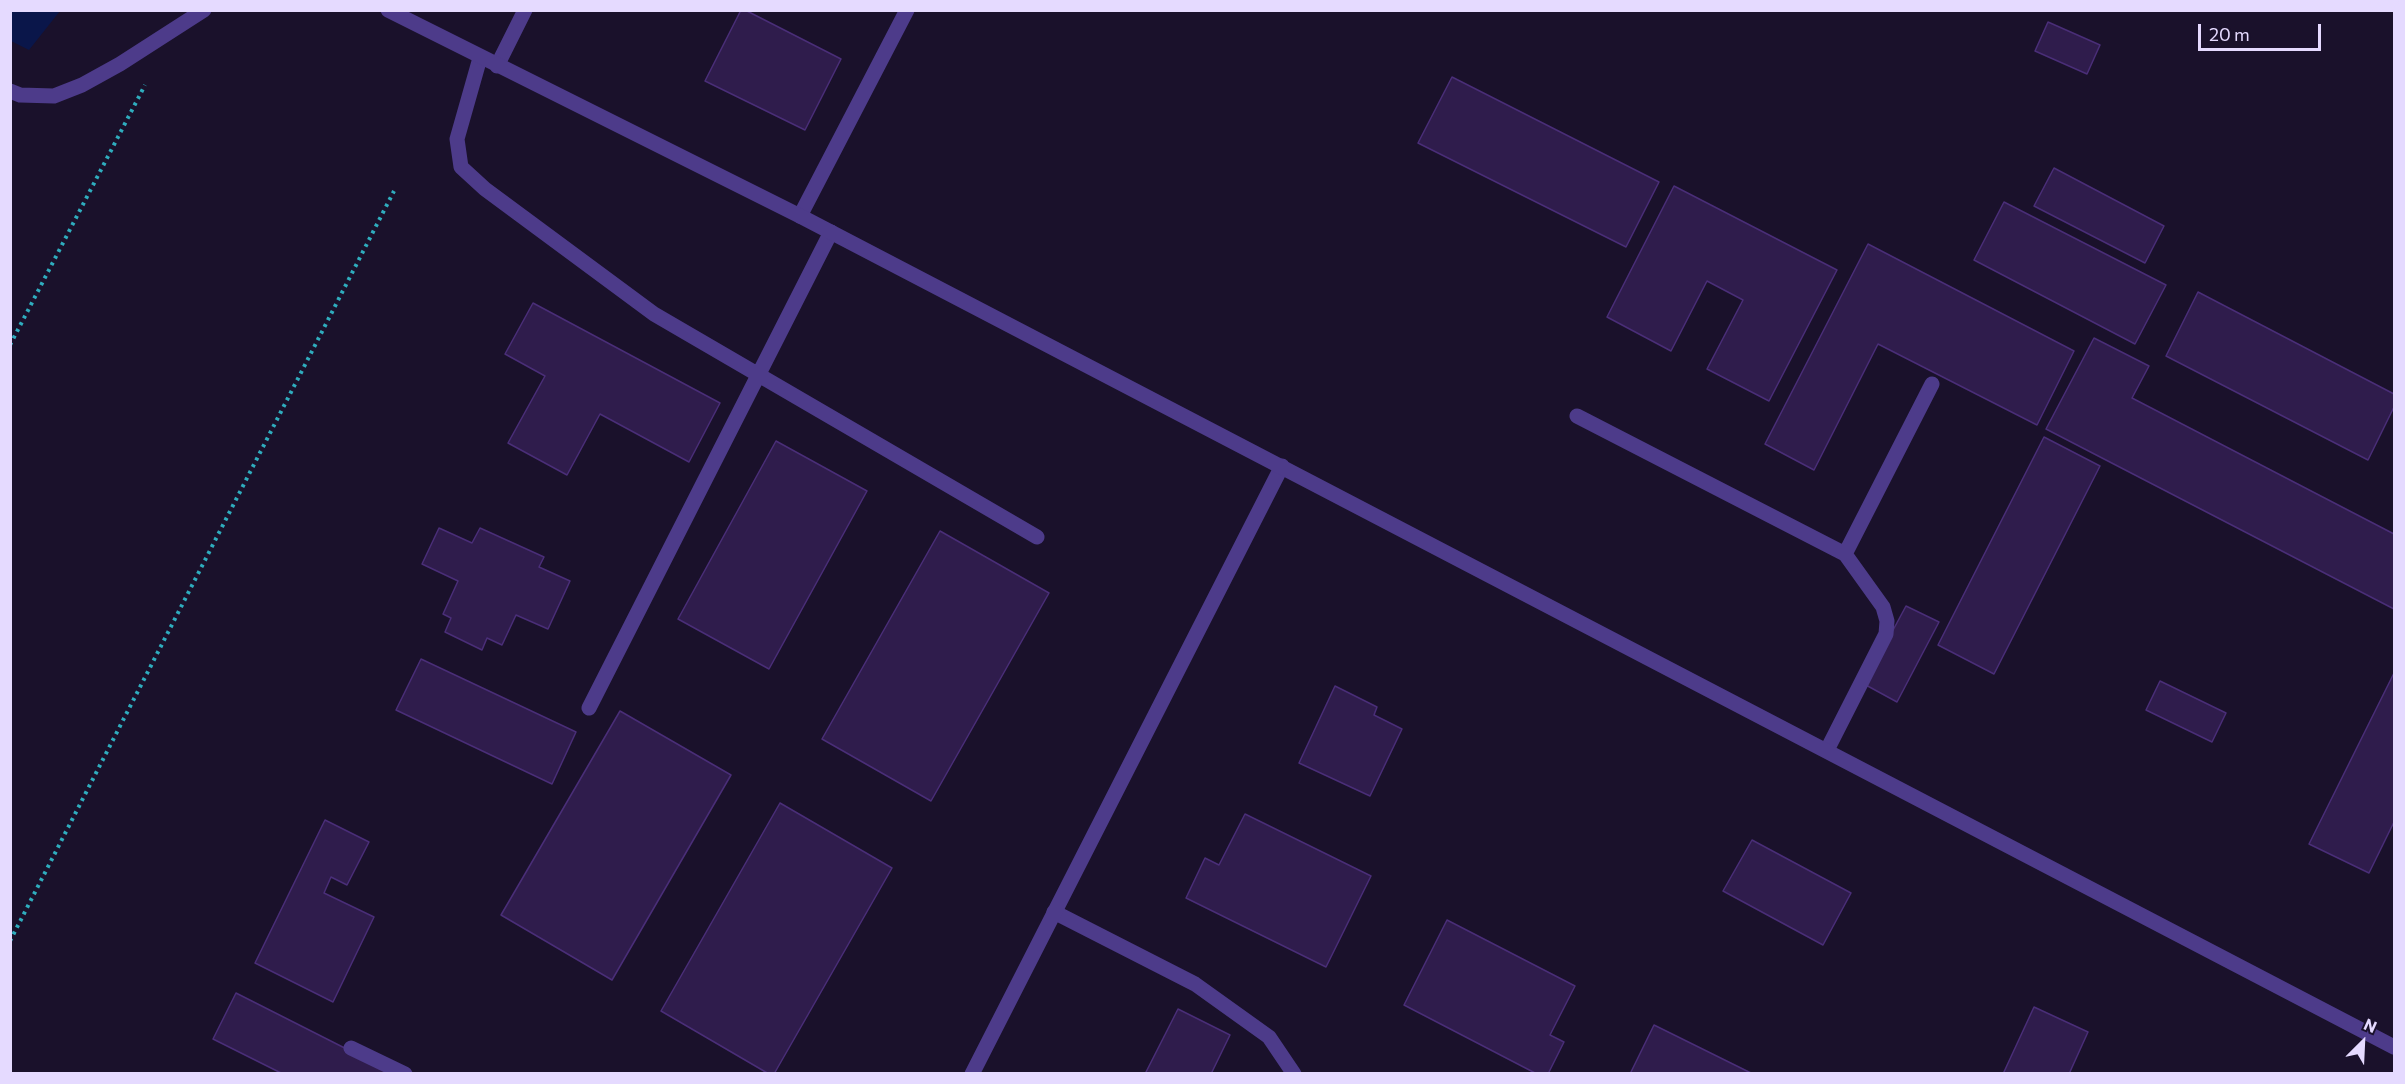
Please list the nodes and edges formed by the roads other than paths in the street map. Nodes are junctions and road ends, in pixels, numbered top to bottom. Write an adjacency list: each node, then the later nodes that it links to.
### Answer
1 (204, 10): 7 (street)
2 (388, 10): 5 (street)
3 (525, 10): 6 (street)
4 (907, 10): 8 (street)
5 (480, 58): 6 (street); 10 (street)
6 (497, 66): 8 (street)
7 (10, 91)
8 (800, 216): 9 (street)
9 (831, 232): 10 (street); 13 (street)
10 (759, 375): 14 (street); 16 (street)
11 (1932, 384): 15 (street)
12 (1577, 416): 15 (street)
13 (1282, 466): 17 (street); 18 (street)
14 (1037, 537)
15 (1845, 554): 17 (street)
16 (589, 708)
17 (1827, 750): 19 (street)
18 (1054, 912): 22 (street); 23 (street)
19 (2394, 1047)
20 (351, 1048): 21 (street)
21 (405, 1074)
22 (972, 1074)
23 (1294, 1074)

